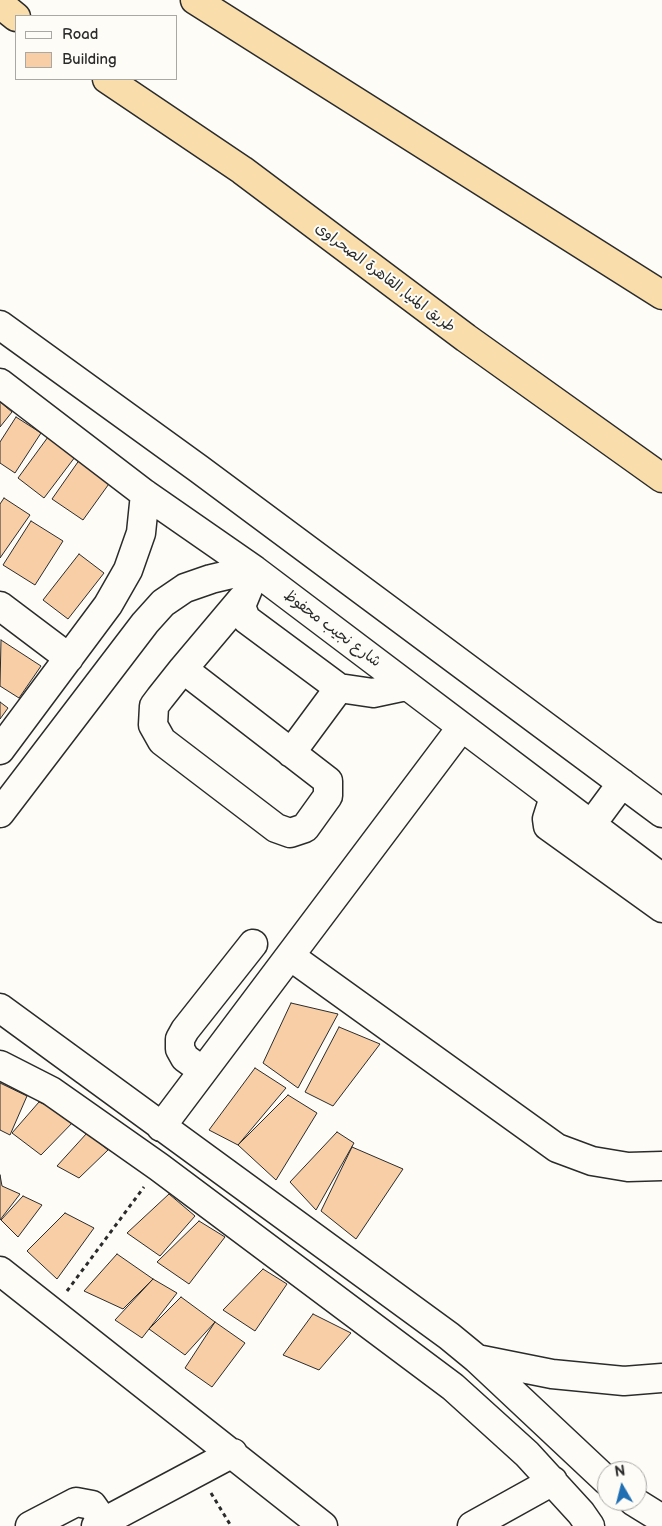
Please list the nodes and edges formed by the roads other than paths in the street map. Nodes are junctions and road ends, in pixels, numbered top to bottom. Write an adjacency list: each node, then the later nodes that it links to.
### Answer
1 (196, 0): 5 (highway)
2 (0, 4): 3 (highway)
3 (15, 16)
4 (108, 80): 8 (highway, طريق المنيا, القاهرة الصحراوى)
5 (662, 295)
6 (0, 325): 20 (street)
7 (0, 383): 9 (street, شارع نجيب محفوظ)
8 (662, 478)
9 (145, 494): 10 (street, شارع نجيب محفوظ); 13 (street)
10 (256, 571): 11 (street); 15 (street, شارع نجيب محفوظ); 23 (street)
11 (242, 599): 14 (street); 16 (street)
12 (0, 606): 13 (street)
13 (69, 658): 18 (street)
14 (182, 669): 19 (street); 19 (street)
15 (406, 686): 16 (street); 17 (street, شارع نجيب محفوظ)
16 (338, 688): 19 (street)
17 (461, 728): 21 (street, شارع نجيب محفوظ); 28 (street)
18 (0, 750)
19 (292, 752)
20 (622, 783): 22 (street); 24 (street)
21 (554, 797): 24 (street, شارع نجيب محفوظ); 26 (street)
22 (662, 813)
23 (0, 814)
24 (591, 825): 25 (street, شارع نجيب محفوظ)
25 (662, 878)
26 (662, 908)
27 (253, 944): 32 (street)
28 (290, 956): 32 (street); 36 (street)
29 (0, 1008): 30 (street)
30 (73, 1062): 33 (street); 34 (street)
31 (0, 1065): 33 (street)
32 (203, 1071): 34 (street)
33 (51, 1091): 37 (street)
34 (162, 1127): 35 (street)
35 (208, 1162): 37 (street); 39 (street)
36 (662, 1166)
37 (188, 1188): 44 (street)
38 (0, 1271): 41 (street)
39 (477, 1358): 40 (street); 42 (street)
40 (662, 1378)
41 (233, 1453): 47 (street); 49 (street)
42 (584, 1460): 43 (street); 44 (street)
43 (597, 1472)
44 (555, 1484): 50 (street); 51 (street)
45 (647, 1510): 46 (street)
46 (662, 1519)
47 (100, 1524): 48 (street)
48 (30, 1526)
49 (322, 1526)
50 (472, 1526)
51 (590, 1526)

